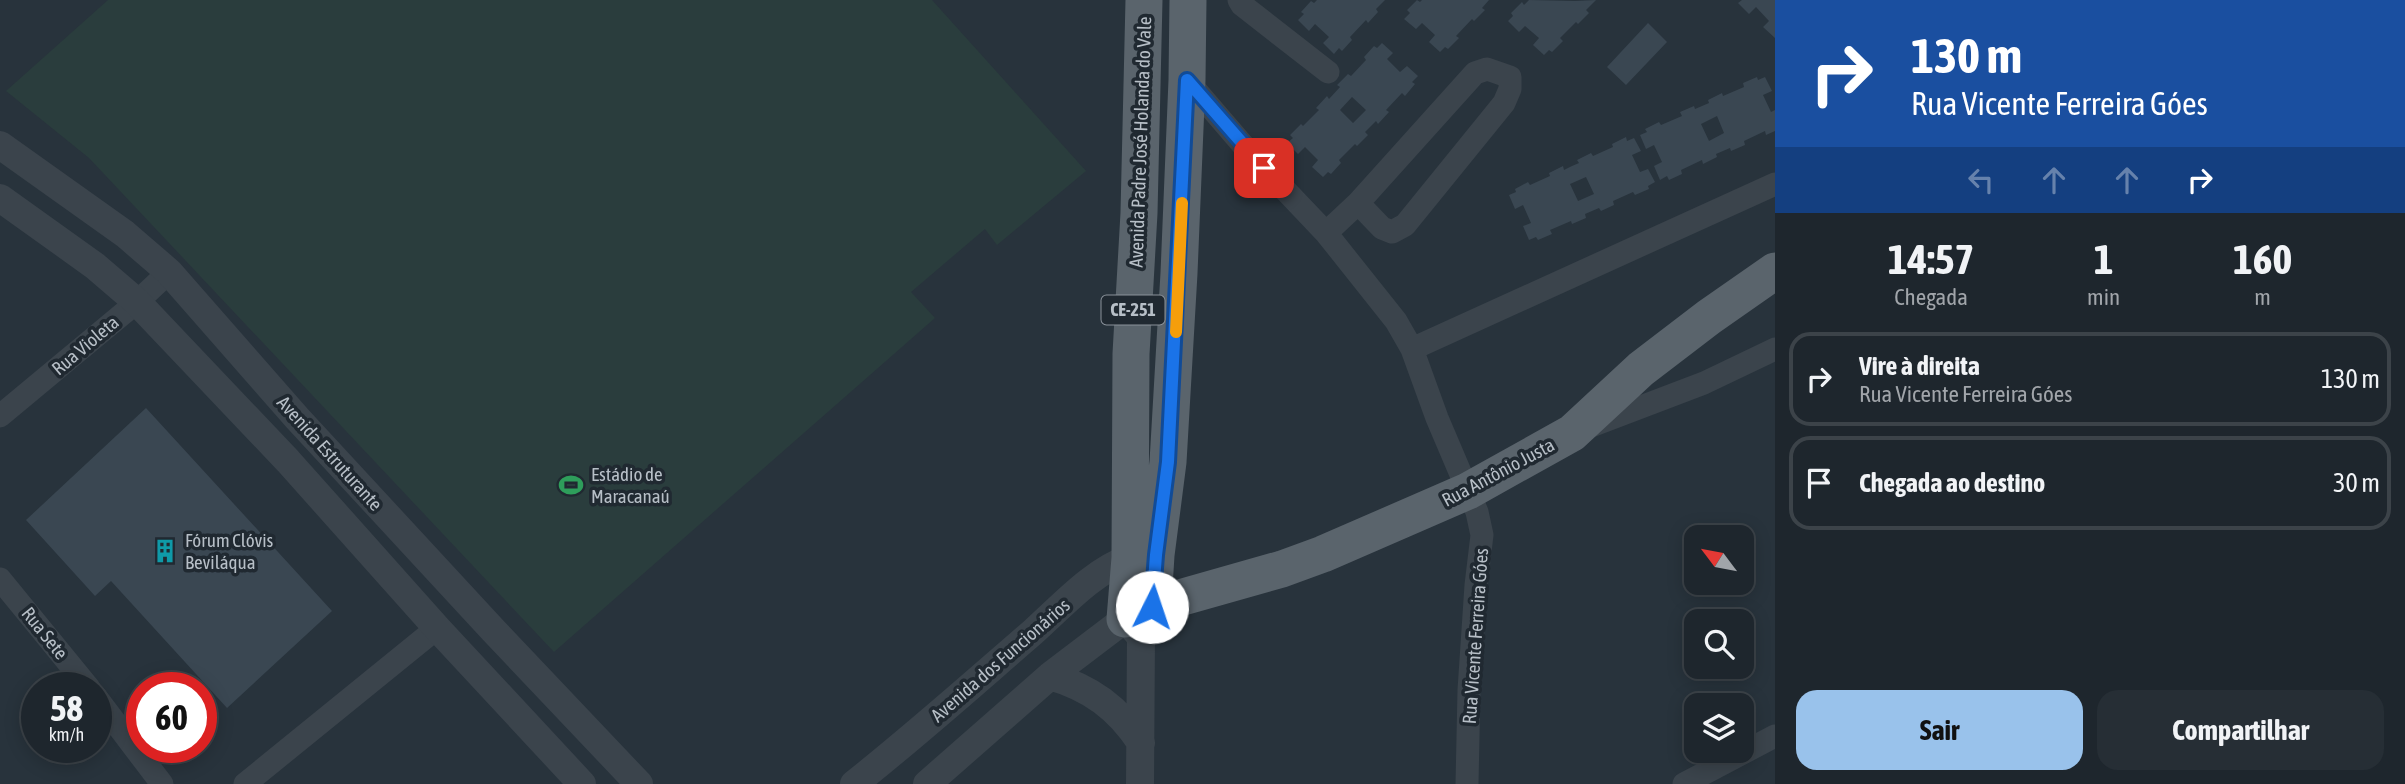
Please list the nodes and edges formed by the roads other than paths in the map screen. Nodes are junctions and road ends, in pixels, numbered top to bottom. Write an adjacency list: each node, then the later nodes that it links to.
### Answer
1 (1144, 0): 19 (main road, Avenida Padre José Holanda do Vale / CE-251)
2 (1188, 0): 5 (main road, Avenida Padre José Holanda do Vale / CE-251)
3 (1239, 0): 4 (street)
4 (1328, 72)
5 (1187, 80): 10 (street, Rua Vicente Ferreira Góes); 19 (main road, Avenida Padre José Holanda do Vale / CE-251)
6 (0, 145): 12 (street, Avenida Estruturante)
7 (1775, 184): 14 (street)
8 (0, 198): 13 (street, Avenida Estruturante)
9 (1358, 203): 9 (street); 10 (street)
10 (1326, 233): 14 (street, Rua Vicente Ferreira Góes)
11 (1775, 271): 17 (main road)
12 (169, 272): 13 (street, Rua Violeta); 32 (street, Avenida Estruturante)
13 (137, 302): 16 (street, Rua Violeta); 23 (street, Avenida Estruturante)
14 (1412, 349): 18 (street, Rua Vicente Ferreira Góes)
15 (1775, 349): 17 (street, Rua Antônio Justa)
16 (0, 416)
17 (1572, 433): 18 (main road, Rua Antônio Justa)
18 (1468, 491): 21 (main road, Rua Antônio Justa); 36 (street, Rua Vicente Ferreira Góes)
19 (1143, 557): 21 (main road); 22 (main road, Avenida Padre José Holanda do Vale / CE-251); 33 (street, Avenida dos Funcionários)
20 (0, 579): 24 (street, Rua Sete)
21 (1219, 587): 22 (main road, Rua Antônio Justa)
22 (1140, 621): 25 (street); 28 (street, CE-251)
23 (437, 628): 30 (street); 31 (street, Avenida Estruturante)
24 (76, 672)
25 (1050, 676): 28 (street); 34 (street)
26 (112, 718): 29 (street)
27 (1775, 736): 37 (street)
28 (1142, 743): 35 (street, CE-251)
29 (162, 784)
30 (245, 784)
31 (582, 784)
32 (639, 784)
33 (854, 784)
34 (927, 784)
35 (1140, 784)
36 (1467, 784)
37 (1684, 784)

